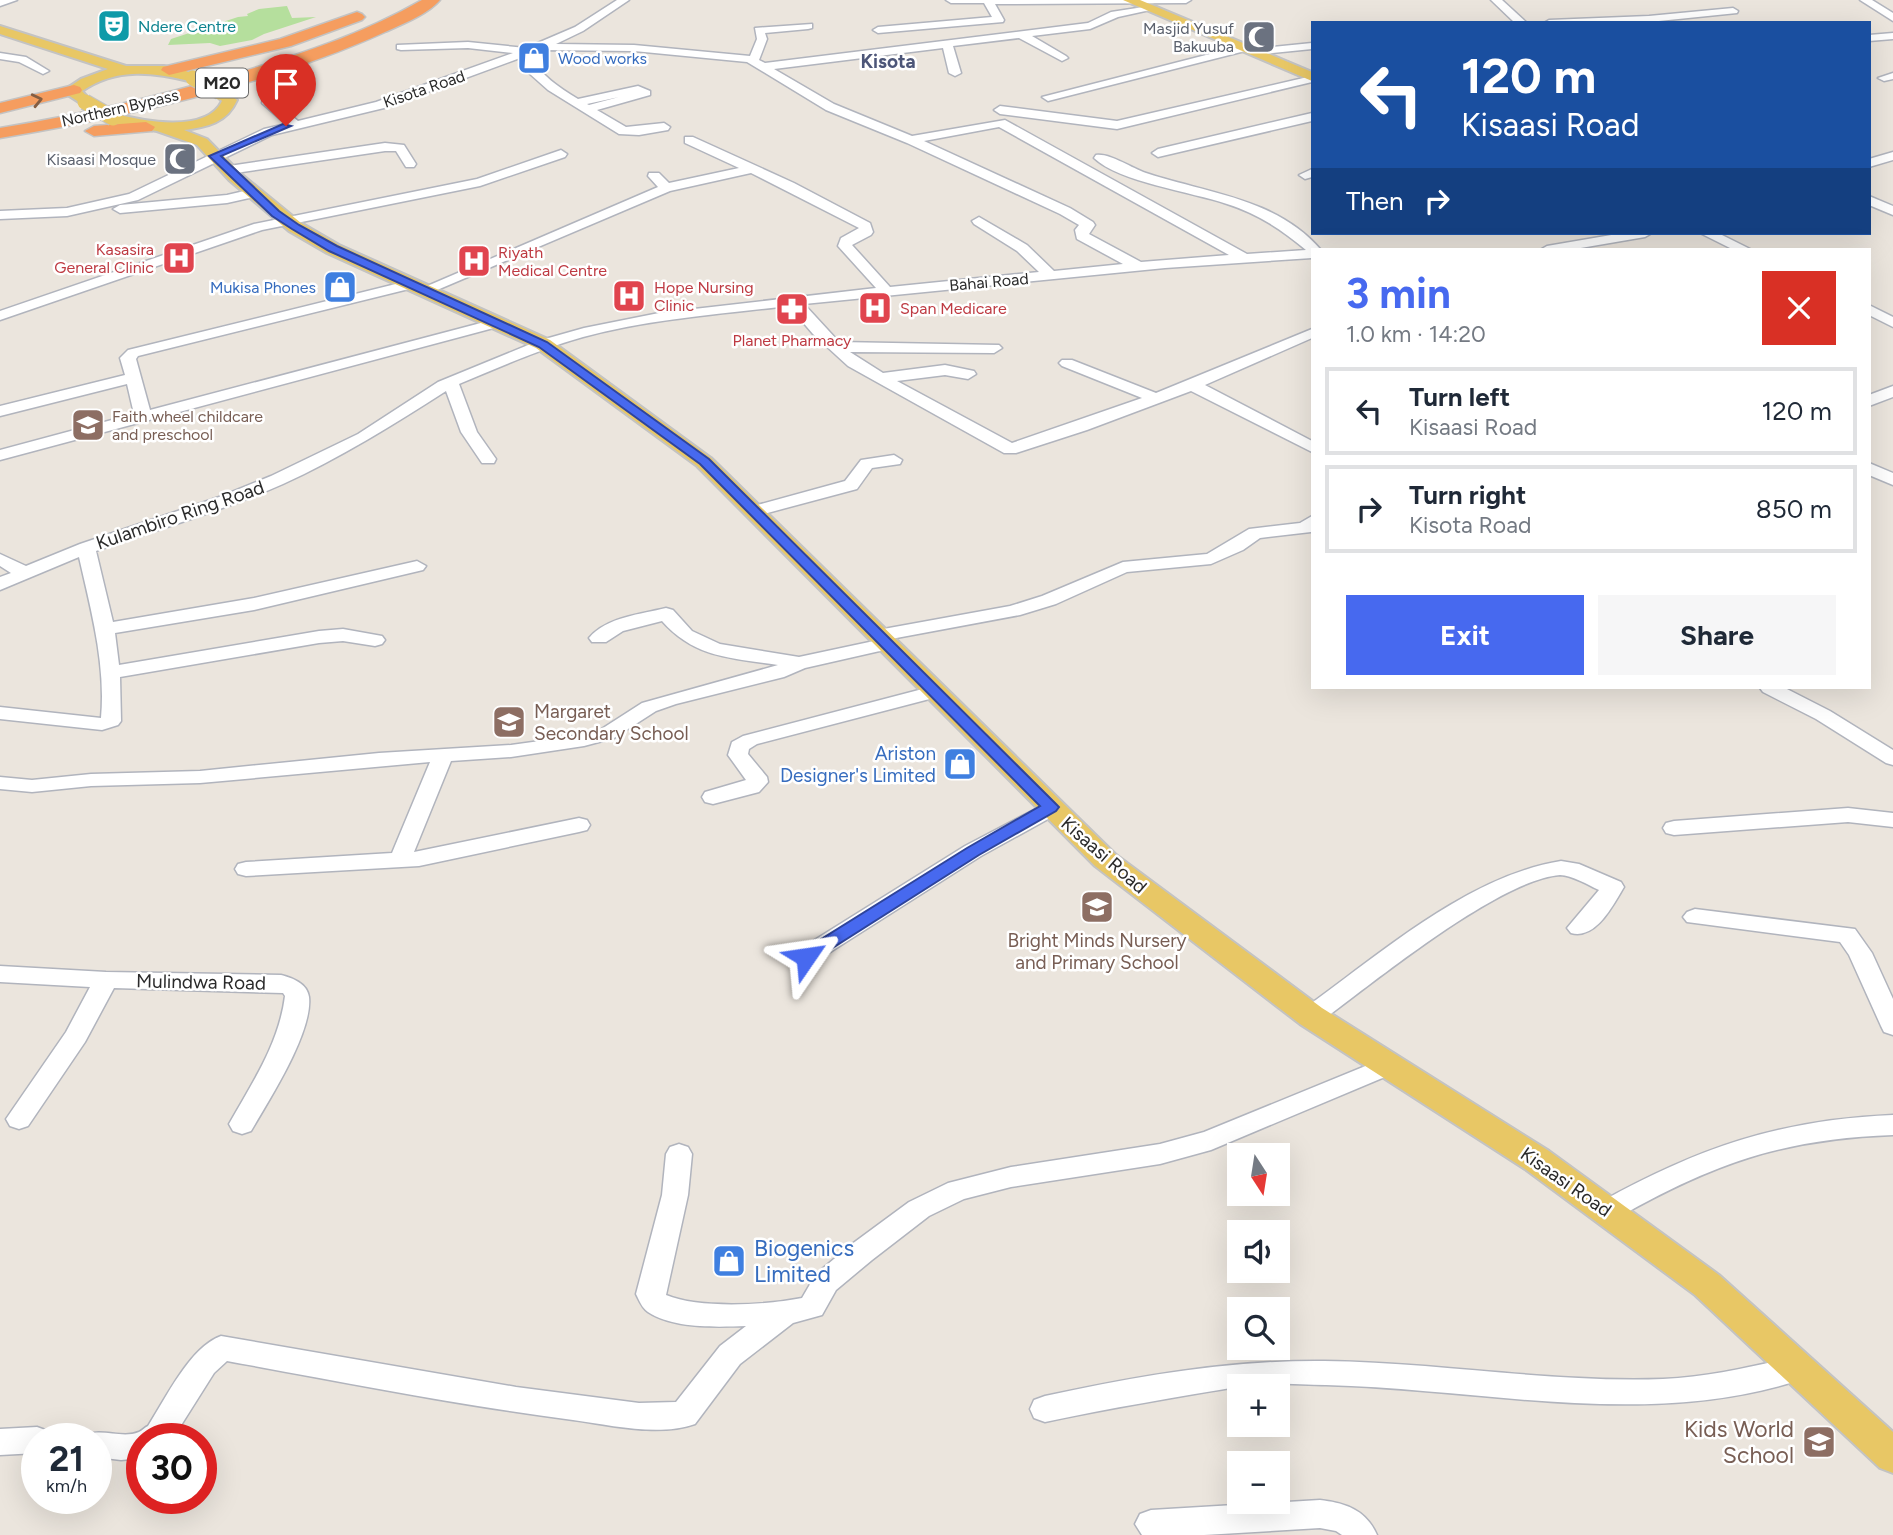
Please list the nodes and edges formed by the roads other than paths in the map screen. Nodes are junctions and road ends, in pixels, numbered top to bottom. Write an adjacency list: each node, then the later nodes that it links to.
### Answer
1 (12, 0): 10 (street)
2 (405, 0): 55 (highway, Northern Bypass / M20)
3 (433, 0): 58 (highway, Northern Bypass / M20)
4 (440, 0): 47 (highway)
5 (624, 0): 29 (street, Kisota Road)
6 (951, 0): 9 (street)
7 (1186, 0): 12 (street)
8 (1496, 0): 17 (street)
9 (988, 1): 12 (street); 21 (street)
10 (0, 3)
11 (1869, 3): 13 (street); 16 (street)
12 (1136, 4): 22 (street); 32 (main road)
13 (1893, 4)
14 (374, 9): 38 (highway)
15 (1732, 11): 18 (street)
16 (1893, 18)
17 (1520, 21)
18 (1599, 21)
19 (808, 26): 36 (street)
20 (0, 30): 25 (main road)
21 (878, 30)
22 (1022, 35): 26 (street); 35 (street)
23 (1893, 36): 24 (street)
24 (1871, 38)
25 (30, 42): 30 (street); 31 (main road)
26 (947, 43): 36 (street); 40 (street)
27 (1311, 46): 32 (street)
28 (401, 47): 33 (street)
29 (540, 47): 33 (street, Kisota Road); 36 (street)
30 (0, 48)
31 (49, 48): 37 (main road); 44 (main road)
32 (1249, 50): 42 (main road); 48 (street)
33 (524, 52): 49 (street); 54 (street, Kisota Road)
34 (0, 56): 39 (street)
35 (1062, 58)
36 (757, 64): 60 (street)
37 (127, 70): 38 (main road); 44 (main road)
38 (169, 70): 41 (main road)
39 (43, 71)
40 (955, 73)
41 (193, 78): 47 (main road, bridge)
42 (1311, 78)
43 (1311, 78): 52 (street)
44 (89, 79): 46 (main road)
45 (269, 95): 54 (street)
46 (79, 96): 50 (highway, one-way to 46); 56 (main road, bridge)
47 (225, 96): 62 (main road)
48 (1048, 97)
49 (576, 103): 51 (street); 51 (street)
50 (0, 108)
51 (588, 109): 57 (street)
52 (1000, 110)
53 (1311, 117): 63 (street)
54 (295, 124): 62 (street, Kisota Road)
55 (0, 125)
56 (155, 127): 61 (highway); 62 (main road); 62 (main road)
57 (664, 127)
58 (0, 133)
59 (689, 140): 69 (street)
60 (911, 140): 88 (street); 90 (street)
61 (0, 143)
62 (213, 147): 68 (street); 73 (main road, Kisaasi Road); 76 (street, Kisota Road)
63 (1158, 153)
64 (561, 154): 71 (street)
65 (1893, 156): 67 (street)
66 (1100, 158): 85 (street)
67 (1871, 162)
68 (410, 164)
69 (752, 169): 72 (street); 93 (street)
70 (654, 176): 72 (street)
71 (480, 182): 74 (street); 79 (street)
72 (666, 188): 92 (street)
73 (253, 193): 76 (street); 79 (main road, Kisaasi Road)
74 (460, 199)
75 (1871, 201): 77 (street)
76 (88, 208): 78 (street)
77 (1893, 211)
78 (0, 215)
79 (285, 220): 92 (main road, Kisaasi Road); 96 (street)
80 (979, 221): 91 (street)
81 (1625, 235): 83 (street)
82 (1708, 235): 84 (street)
83 (1582, 248)
84 (1740, 248)
85 (1311, 250)
86 (1311, 252): 87 (street, Bahai Road)
87 (1290, 255): 88 (street, Bahai Road); 89 (street)
88 (1244, 258): 90 (street, Bahai Road)
89 (1311, 262)
90 (1139, 267): 91 (street, Bahai Road)
91 (1052, 276): 93 (street, Bahai Road)
92 (418, 287): 97 (main road, Kisaasi Road); 105 (street)
93 (887, 292): 94 (street, Bahai Road)
94 (793, 301): 100 (street, Bahai Road); 101 (street)
95 (1871, 310): 98 (street)
96 (0, 316)
97 (496, 323): 100 (main road, Kisaasi Road); 113 (street)
98 (1893, 323)
99 (1311, 333): 108 (street)
100 (543, 344): 107 (street, Kulambiro Ring Road); 120 (main road, Kisaasi Road)
101 (836, 348): 102 (street); 106 (street)
102 (994, 348)
103 (1067, 363): 110 (street)
104 (968, 374): 106 (street)
105 (132, 378): 112 (street); 113 (street)
106 (880, 378): 110 (street)
107 (450, 382): 116 (street); 122 (street, Kulambiro Ring Road)
108 (1192, 384): 110 (street); 114 (street)
109 (1893, 390): 111 (street)
110 (1155, 397)
111 (1871, 400)
112 (0, 411)
113 (143, 416): 115 (street)
114 (1311, 446)
115 (0, 455)
116 (488, 459)
117 (894, 460): 120 (street)
118 (1871, 469): 119 (street)
119 (1893, 480)
120 (756, 511): 130 (main road, Kisaasi Road)
121 (1311, 522): 130 (street)
122 (86, 548): 125 (street, Kulambiro Ring Road); 127 (street)
123 (0, 559): 125 (street)
124 (418, 566): 127 (street)
125 (25, 573): 126 (street, Kulambiro Ring Road)
126 (0, 584)
127 (105, 629): 132 (street)
128 (599, 638): 131 (street)
129 (375, 640): 132 (street)
130 (882, 640): 131 (street); 134 (main road, Kisaasi Road)
131 (799, 663): 136 (street)
132 (109, 673): 135 (street)
133 (1772, 689): 137 (street)
134 (934, 692): 139 (street); 140 (main road, Kisaasi Road)
135 (0, 713)
136 (443, 755): 138 (street); 144 (street)
137 (1893, 759)
138 (0, 783)
139 (713, 797)
140 (1051, 807): 148 (street); 151 (main road, Kisaasi Road)
141 (1893, 820): 143 (street)
142 (579, 825): 144 (street)
143 (1674, 828)
144 (400, 860): 145 (street)
145 (246, 869)
146 (1695, 917): 152 (street)
147 (1579, 928): 151 (street)
148 (806, 957)
149 (0, 974): 150 (street, Mulindwa Road)
150 (106, 980): 154 (street); 155 (street, Mulindwa Road)
151 (1311, 1016): 153 (main road, Kisaasi Road)
152 (1893, 1027)
153 (1390, 1065): 158 (main road, Kisaasi Road); 159 (street)
154 (19, 1119)
155 (242, 1124)
156 (1893, 1125): 158 (street)
157 (679, 1154): 159 (street)
158 (1607, 1211): 160 (main road, Kisaasi Road)
159 (785, 1313): 162 (street)
160 (1799, 1368): 161 (street); 165 (main road, Kisaasi Road)
161 (1045, 1409)
162 (166, 1423)
163 (21, 1441): 164 (street)
164 (0, 1442)
165 (1893, 1456)
166 (1151, 1524): 167 (street)
167 (1361, 1535)

